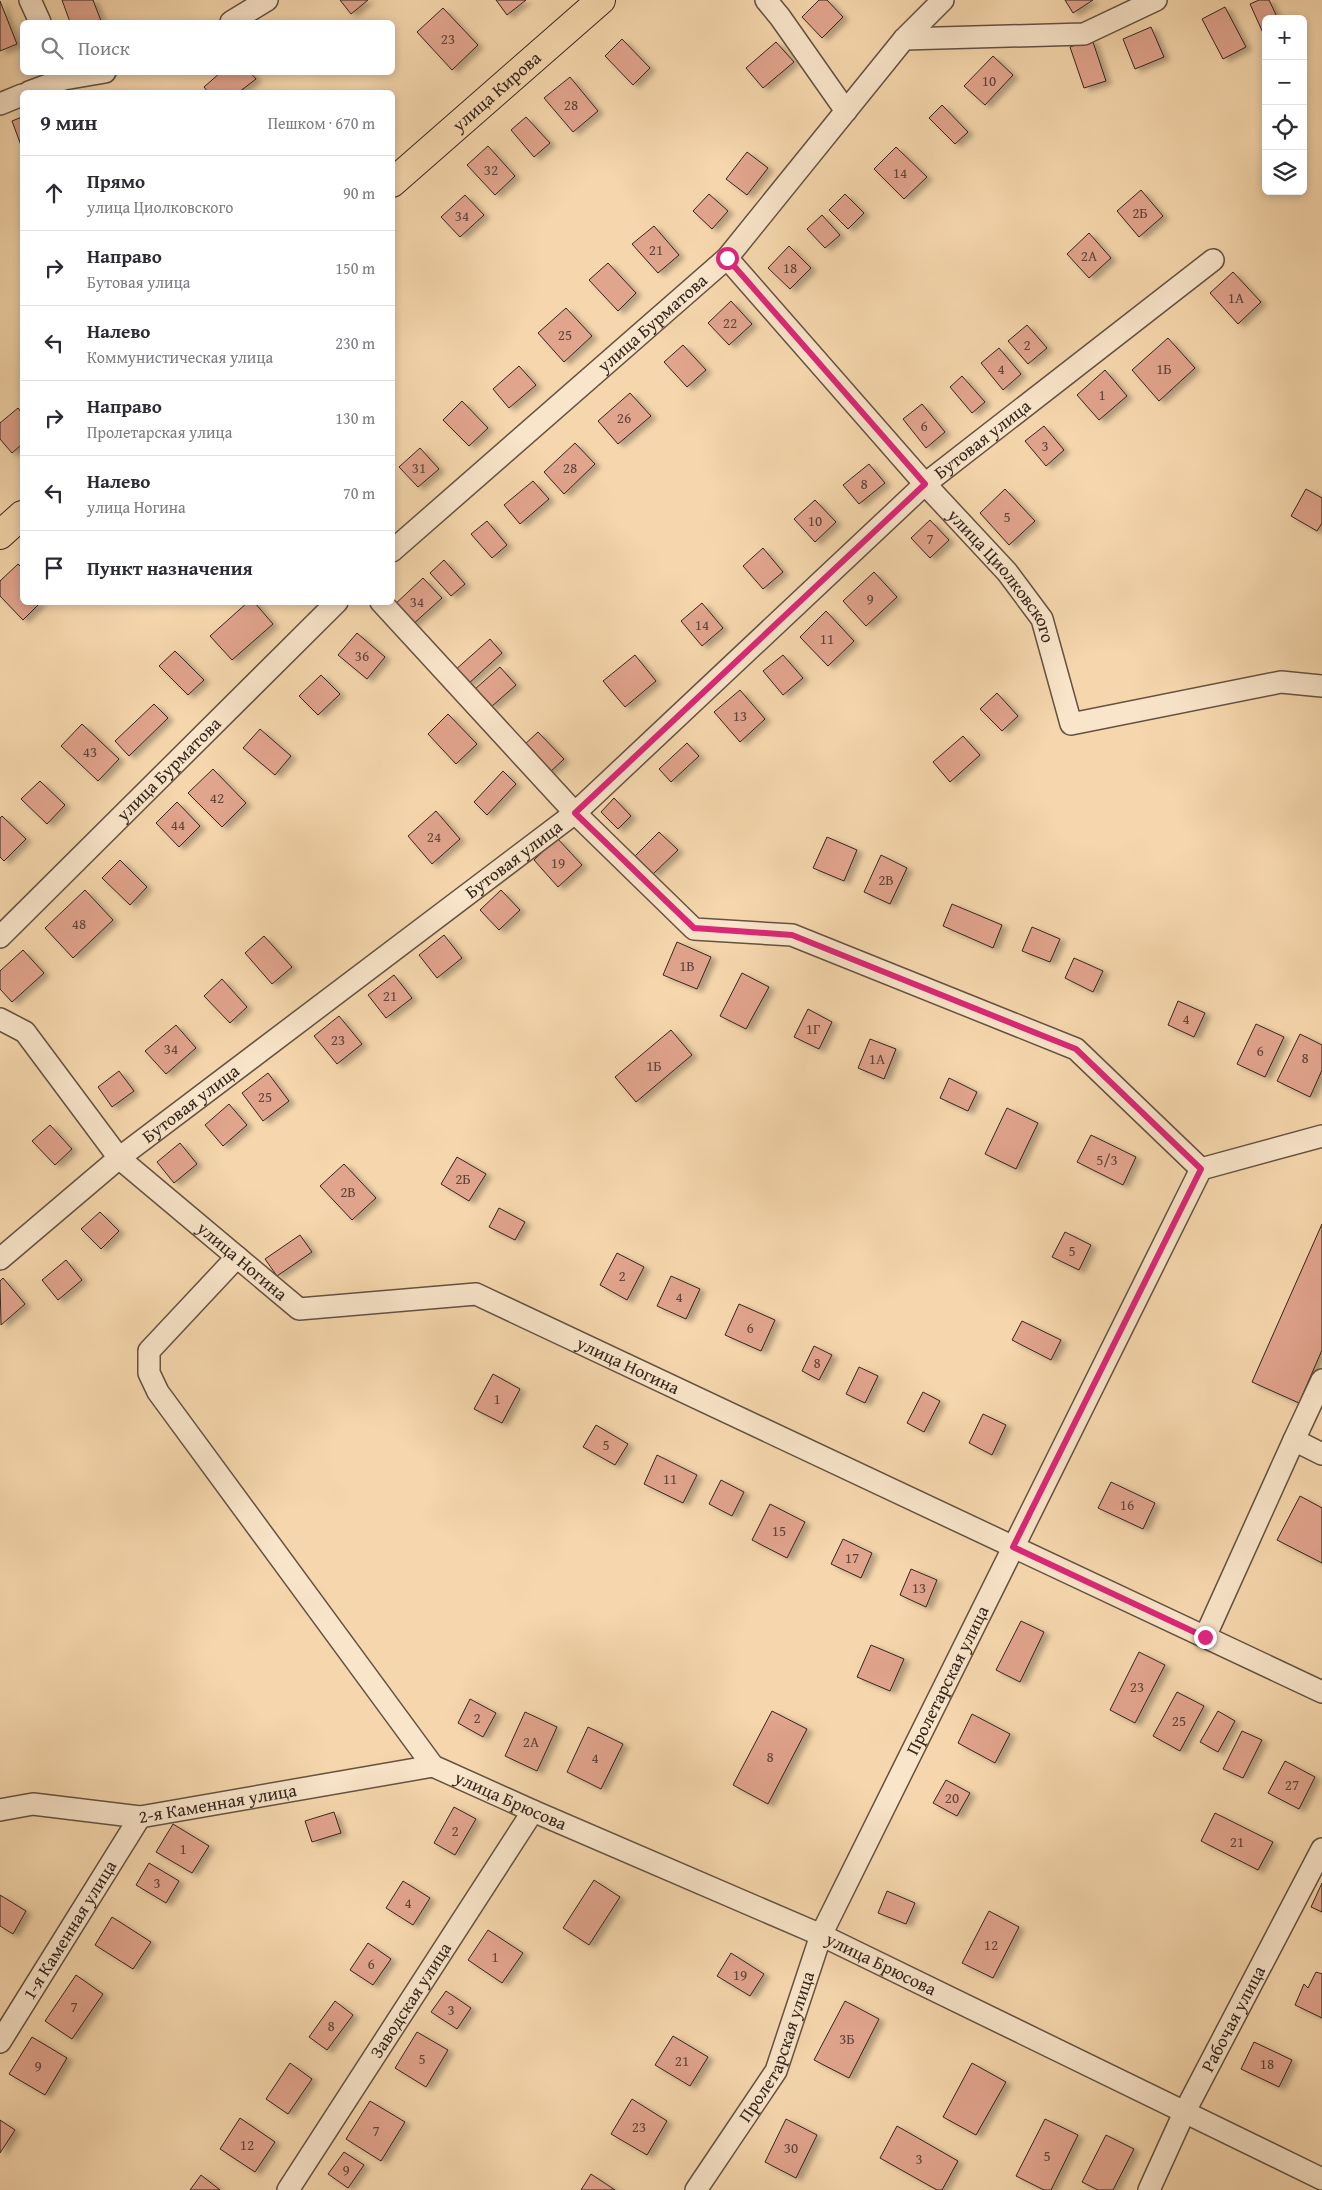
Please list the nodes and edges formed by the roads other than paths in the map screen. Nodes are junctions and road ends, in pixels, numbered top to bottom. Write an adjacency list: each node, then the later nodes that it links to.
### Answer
1 (30, 0): 7 (street)
2 (267, 0): 8 (street)
3 (601, 0): 16 (main road, улица Кирова)
4 (766, 0): 15 (street)
5 (943, 0): 9 (street, улица Бурматова)
6 (1156, 0): 9 (street)
7 (39, 20)
8 (234, 20)
9 (904, 39): 15 (street, улица Бурматова)
10 (92, 75): 11 (street)
11 (66, 81): 12 (street)
12 (36, 90)
13 (20, 96): 14 (street)
14 (0, 104)
15 (846, 111): 17 (street, улица Бурматова)
16 (395, 180)
17 (727, 258): 19 (street, улица Циолковского); 22 (street, улица Бурматова)
18 (1213, 260): 19 (street, Бутовая улица)
19 (925, 484): 25 (street, улица Циолковского); 26 (street, Бутовая улица)
20 (20, 517): 21 (main road)
21 (0, 535)
22 (395, 548)
23 (333, 605): 27 (street, улица Бурматова)
24 (384, 605): 26 (street)
25 (1322, 686)
26 (575, 813): 30 (street, Бутовая улица); 31 (street)
27 (0, 937)
28 (0, 1019): 30 (street, улица Ногина)
29 (1322, 1136): 31 (street)
30 (119, 1158): 32 (street, улица Ногина); 33 (street, Бутовая улица)
31 (1201, 1169): 37 (street, Пролетарская улица)
32 (237, 1257): 37 (street, улица Ногина); 40 (street)
33 (0, 1259)
34 (1322, 1380): 35 (street)
35 (1294, 1440): 36 (street); 38 (street)
36 (1322, 1454)
37 (1013, 1547): 38 (street, улица Ногина); 45 (street, Пролетарская улица)
38 (1205, 1637): 39 (street, улица Ногина)
39 (1322, 1692)
40 (433, 1766): 42 (street, улица Брюсова); 43 (street, 2-я Каменная улица)
41 (0, 1810): 43 (street, 2-я Каменная улица)
42 (533, 1811): 45 (street, улица Брюсова); 49 (street, Заводская улица)
43 (140, 1817): 46 (street, 1-я Каменная улица)
44 (1322, 1849): 47 (street, Рабочая улица)
45 (820, 1935): 47 (street, улица Брюсова); 50 (street, Пролетарская улица)
46 (0, 2042)
47 (1184, 2113): 48 (street, улица Брюсова); 51 (street, Рабочая улица)
48 (1322, 2179)
49 (288, 2190)
50 (696, 2190)
51 (1149, 2190)

